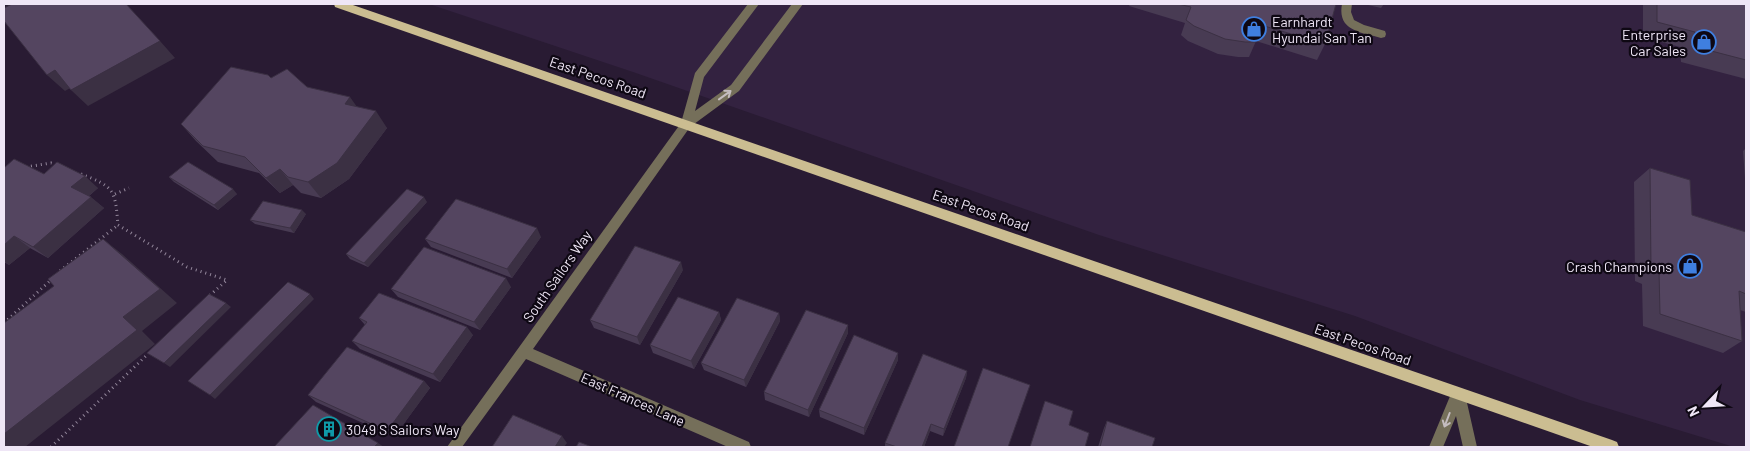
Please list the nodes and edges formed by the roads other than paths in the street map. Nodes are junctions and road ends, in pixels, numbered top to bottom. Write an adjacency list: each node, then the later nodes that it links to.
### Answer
1 (339, 4): 6 (main road, East Pecos Road)
2 (754, 4): 6 (street)
3 (798, 4): 6 (street, one-way to 3)
4 (1347, 4): 5 (street)
5 (1380, 34)
6 (686, 124): 7 (street, South Sailors Way); 8 (main road, East Pecos Road)
7 (523, 351): 9 (street, South Sailors Way); 10 (street, East Frances Lane)
8 (1458, 394): 11 (street, one-way to 11); 12 (street); 13 (main road, East Pecos Road)
9 (454, 447)
10 (744, 447)
11 (1436, 447)
12 (1470, 447)
13 (1612, 447)

